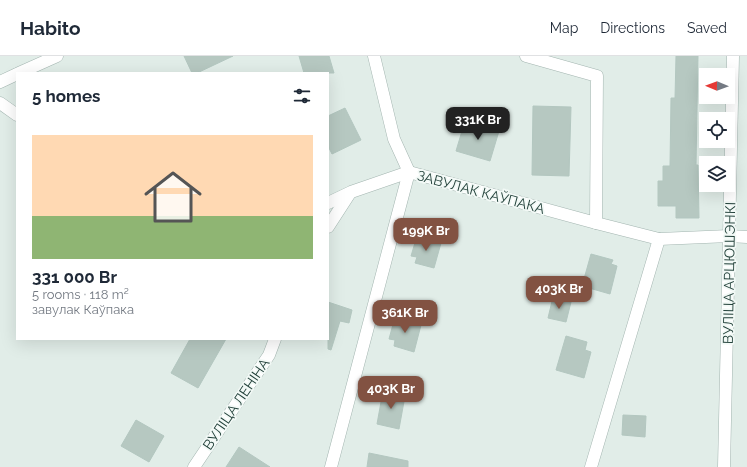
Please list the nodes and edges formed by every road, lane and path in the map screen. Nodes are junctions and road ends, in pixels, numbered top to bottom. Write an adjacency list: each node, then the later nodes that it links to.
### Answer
1 (56, 56): 5 (street)
2 (374, 56): 10 (street)
3 (526, 56): 13 (street)
4 (733, 56): 15 (street, ВУЛІЦА АРЦЮШЭНКІ)
5 (22, 72)
6 (16, 75): 7 (street)
7 (0, 82)
8 (0, 103): 9 (street)
9 (16, 114)
10 (409, 172): 11 (street); 13 (street, ЗАВУЛАК КАЎПАКА); 20 (street, ЗАВУЛАК КАЎПАКА)
11 (351, 192): 12 (street); 14 (street)
12 (329, 203)
13 (596, 223): 17 (street, ЗАВУЛАК КАЎПАКА)
14 (329, 225)
15 (729, 236): 16 (street, ЗАВУЛАК КАЎПАКА); 17 (street, ЗАВУЛАК КАЎПАКА); 22 (street, ВУЛІЦА АРЦЮШЭНКІ)
16 (747, 237)
17 (659, 239): 21 (street)
18 (274, 340): 19 (street, ВУЛІЦА ЛЕНІНА)
19 (194, 467)
20 (331, 467)
21 (591, 467)
22 (724, 467)

